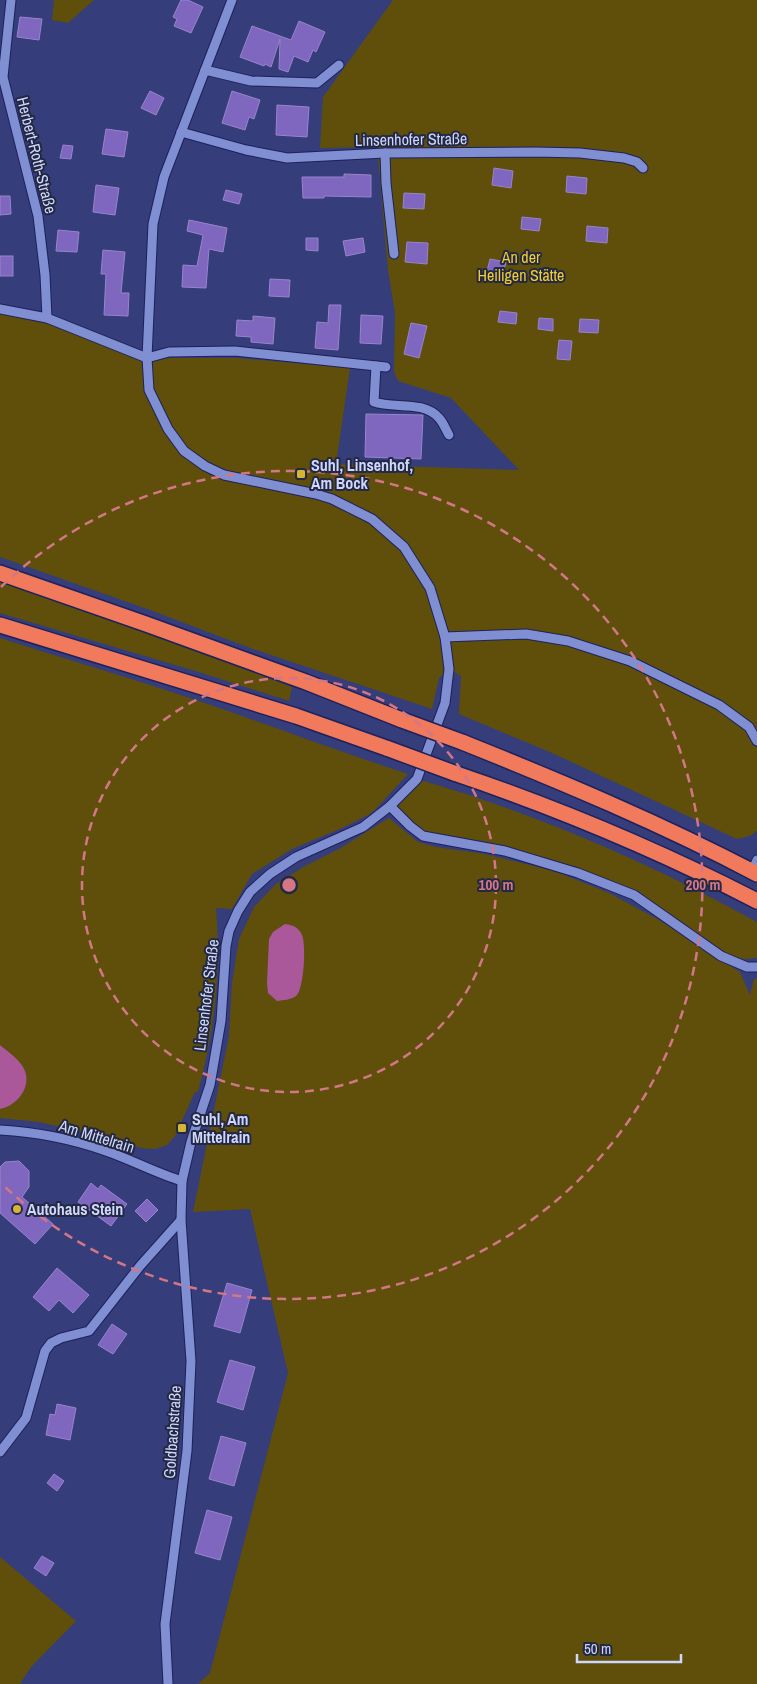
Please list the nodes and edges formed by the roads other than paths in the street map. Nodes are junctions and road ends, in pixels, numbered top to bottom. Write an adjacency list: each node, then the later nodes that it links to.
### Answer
1 (11, 0): 10 (street, Herbert-Roth-Straße)
2 (232, 0): 4 (street, Linsenhofer Straße)
3 (339, 65): 4 (street)
4 (205, 70): 5 (street, Linsenhofer Straße)
5 (181, 132): 6 (street, Linsenhofer Straße); 11 (street, Linsenhofer Straße)
6 (385, 153): 7 (street, Linsenhofer Straße); 8 (street)
7 (643, 168)
8 (394, 254)
9 (0, 309): 10 (street)
10 (47, 318): 11 (street)
11 (147, 358): 12 (street); 17 (street, Linsenhofer Straße)
12 (376, 366): 13 (street); 14 (street)
13 (386, 367)
14 (449, 435)
15 (0, 573): 20 (highway, bridge)
16 (0, 625): 21 (highway, bridge)
17 (445, 637): 18 (street); 19 (street, Linsenhofer Straße)
18 (757, 741)
19 (390, 806): 22 (street); 24 (street, Linsenhofer Straße)
20 (755, 869)
21 (757, 901)
22 (757, 967)
23 (0, 1130): 24 (street, Am Mittelrain)
24 (182, 1181): 25 (street, Goldbachstraße)
25 (181, 1220): 26 (street); 27 (street, Goldbachstraße)
26 (0, 1452)
27 (168, 1684)

